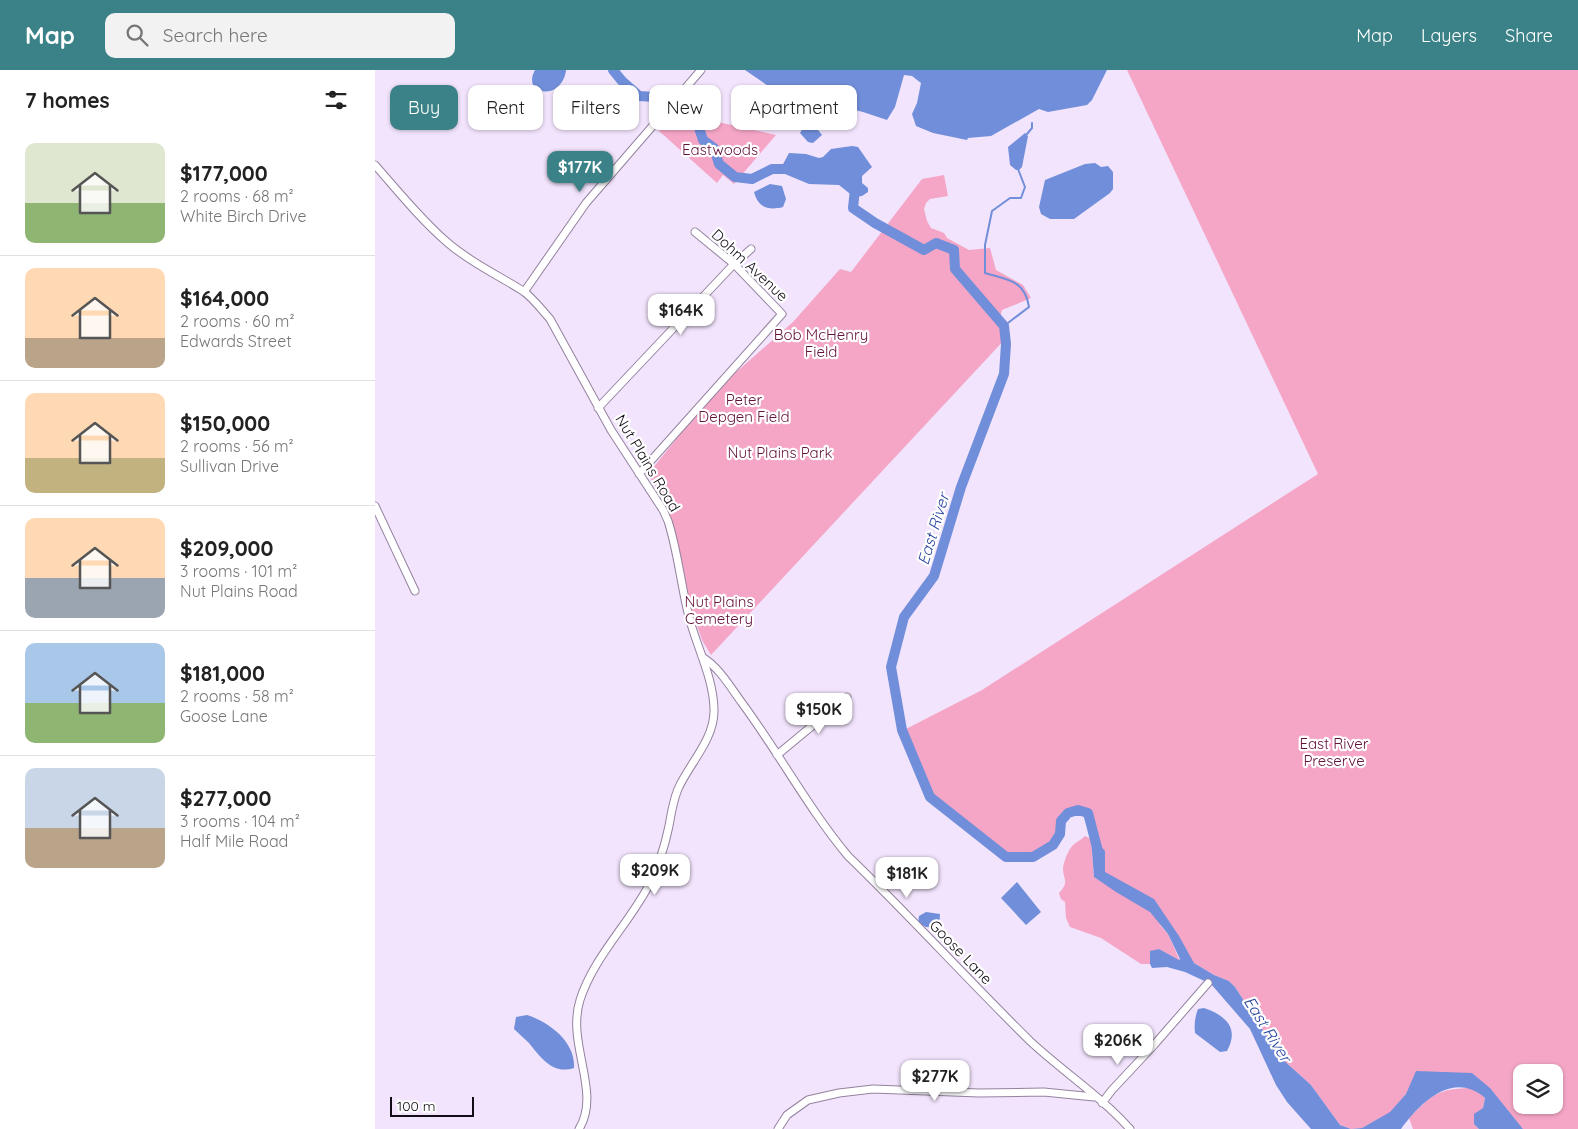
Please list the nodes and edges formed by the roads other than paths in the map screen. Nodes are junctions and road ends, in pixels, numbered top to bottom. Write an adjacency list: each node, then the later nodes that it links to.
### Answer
1 (701, 70): 6 (street)
2 (375, 165): 6 (street, Nut Plains Road)
3 (695, 232): 5 (street, Dohm Avenue)
4 (751, 249): 5 (street)
5 (734, 264): 7 (street); 8 (street, Dohm Avenue)
6 (524, 292): 7 (street, Nut Plains Road)
7 (598, 408): 8 (street, Nut Plains Road)
8 (639, 474): 11 (street, Nut Plains Road)
9 (375, 506): 10 (street)
10 (415, 590)
11 (702, 657): 13 (street, Goose Lane); 17 (street, Nut Plains Road)
12 (847, 697): 13 (street)
13 (777, 755): 15 (street, Goose Lane)
14 (1208, 983): 16 (street)
15 (1095, 1097): 16 (street, Goose Lane); 18 (street)
16 (1102, 1103): 19 (street, Goose Lane)
17 (579, 1129)
18 (777, 1129)
19 (1131, 1129)

